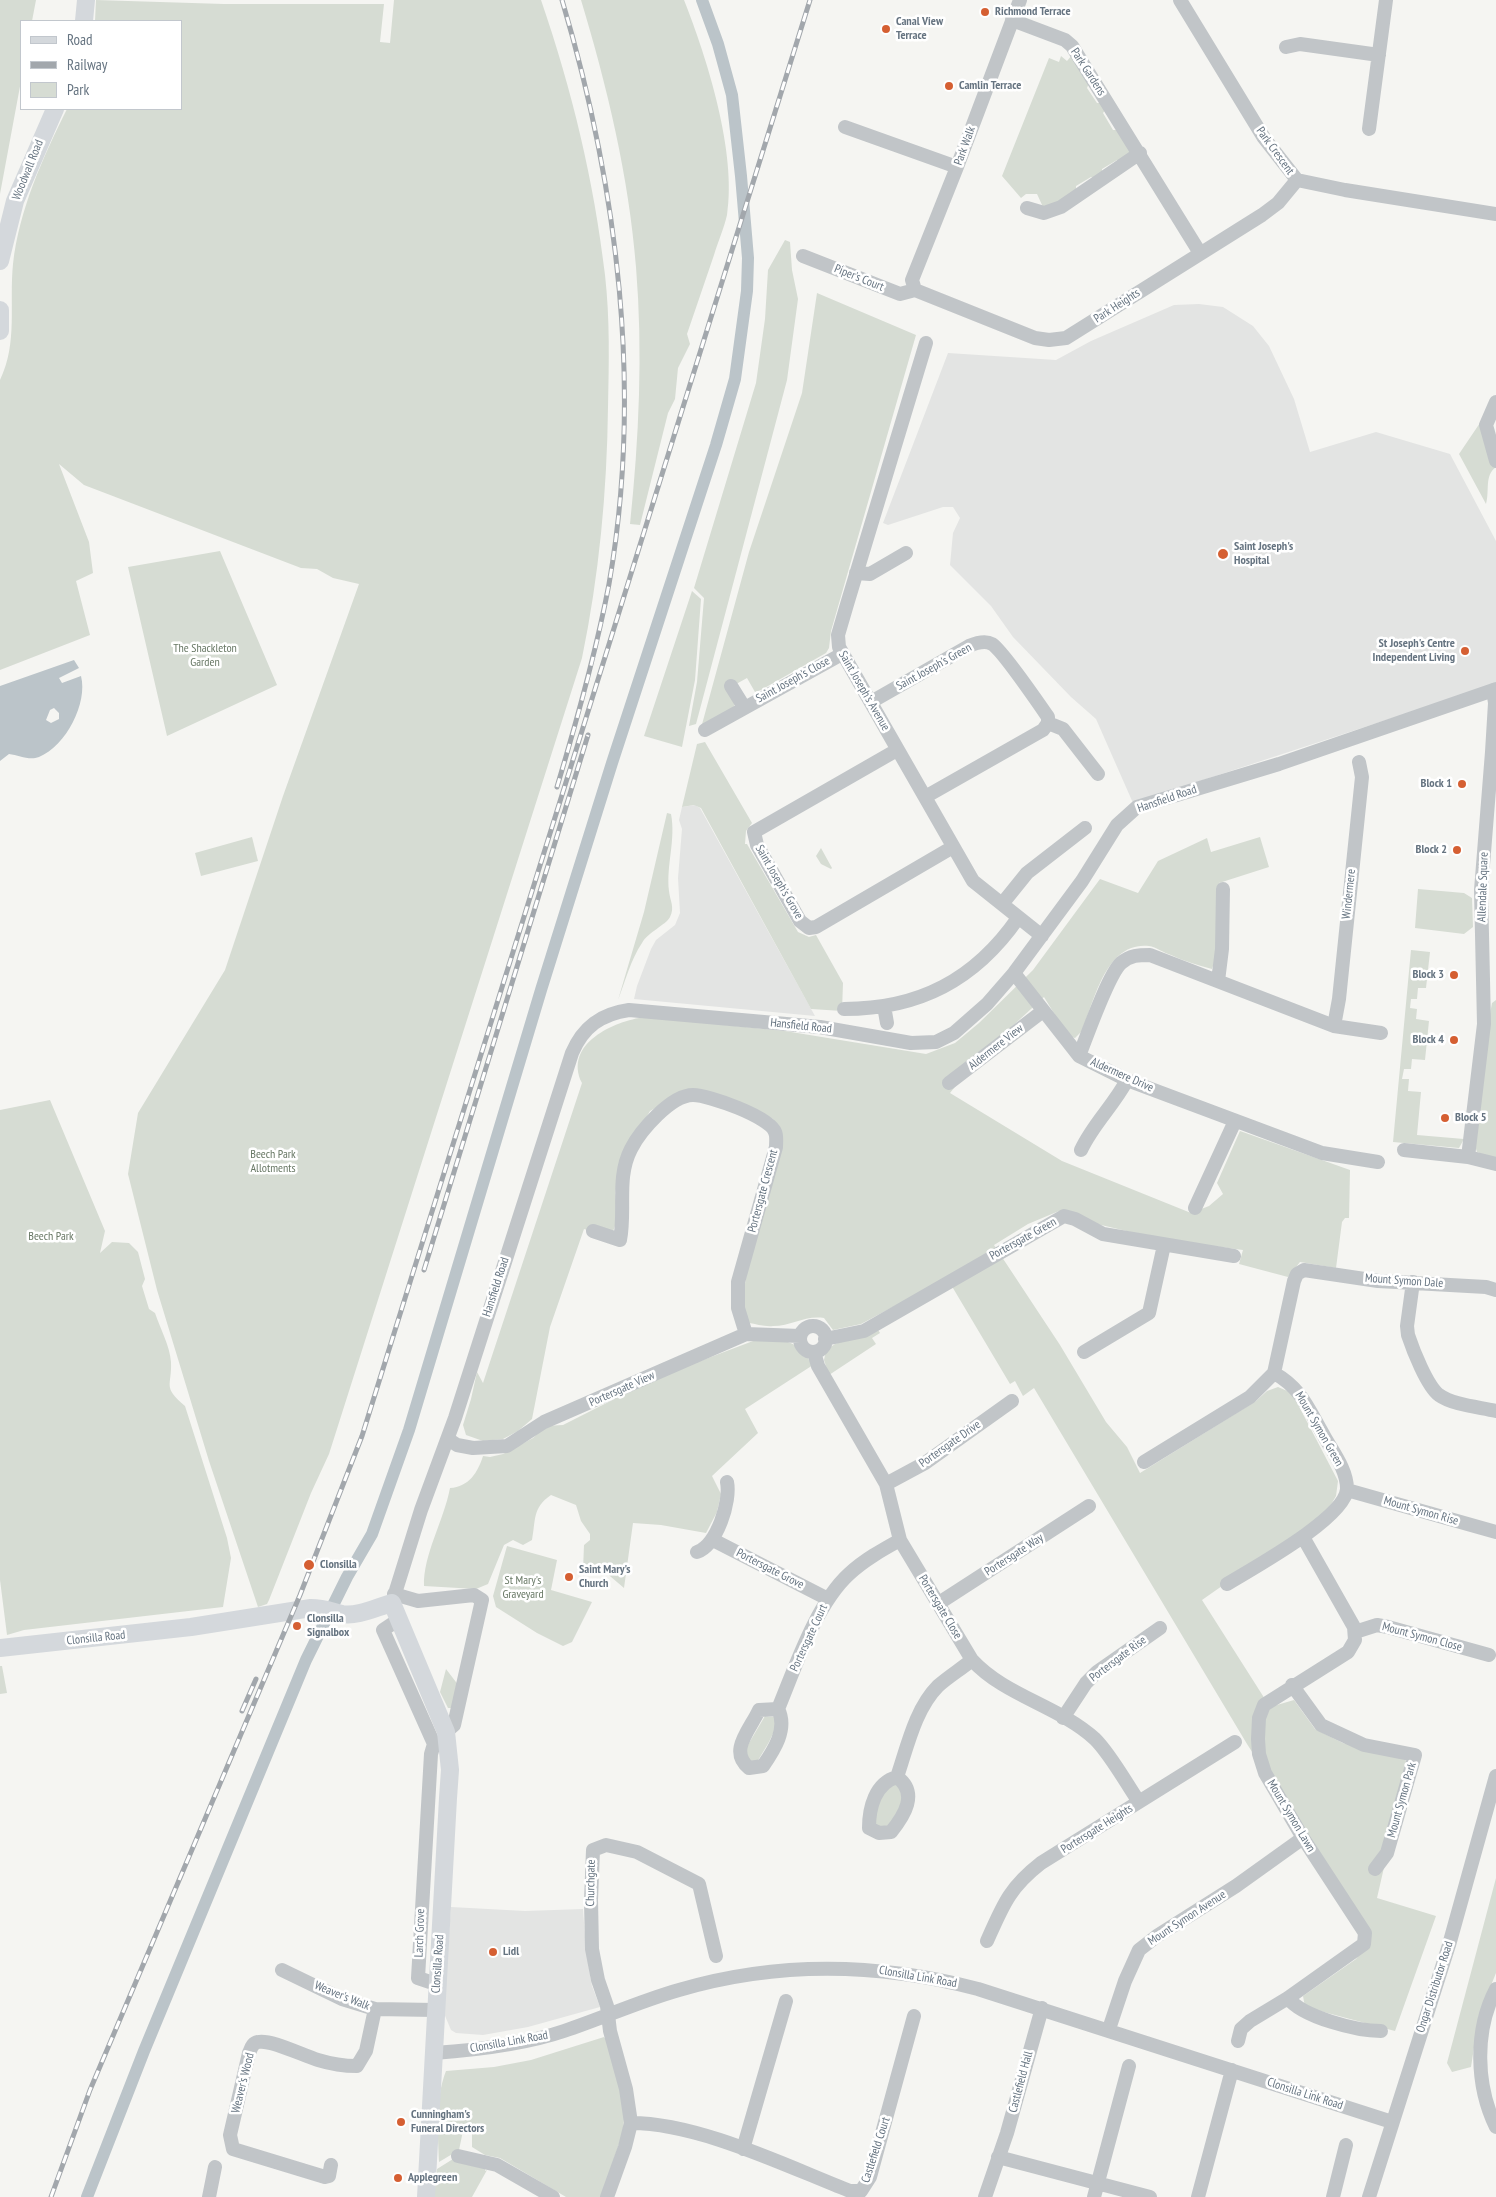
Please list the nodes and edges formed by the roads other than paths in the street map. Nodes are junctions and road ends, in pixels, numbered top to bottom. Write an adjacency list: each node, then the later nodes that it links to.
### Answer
1 (86, 0): 5 (main road)
2 (1020, 0): 6 (street, Park Walk)
3 (1180, 0): 14 (street, Park Crescent)
4 (1386, 0): 8 (street)
5 (84, 20)
6 (1012, 20): 12 (street, Park Gardens); 13 (street, Park Walk)
7 (1286, 47): 8 (street)
8 (1379, 55): 11 (street)
9 (55, 110): 19 (main road, Woodwall Road)
10 (845, 127): 13 (street)
11 (1368, 129)
12 (1140, 154): 15 (street); 17 (street, Park Gardens)
13 (957, 167): 20 (street, Park Walk)
14 (1297, 180): 16 (street, Park Crescent); 17 (street, Park Heights)
15 (1027, 208)
16 (1496, 214)
17 (1200, 253): 20 (street, Park Heights)
18 (803, 256): 20 (street, Piper's Court)
19 (0, 262)
20 (915, 290)
21 (0, 310): 22 (main road)
22 (0, 331)
23 (926, 343): 27 (street, Saint Joseph's Avenue)
24 (1496, 402): 25 (street)
25 (1496, 461)
26 (906, 553): 27 (street)
27 (856, 573): 28 (street, Saint Joseph's Avenue)
28 (842, 654): 31 (street, Saint Joseph's Avenue); 32 (street, Saint Joseph's Close)
29 (731, 686): 32 (street, Saint Joseph's Close)
30 (1494, 689): 44 (street, Hansfield Road); 47 (street, Allendale Square)
31 (871, 702): 33 (street, Saint Joseph's Green); 35 (street, Saint Joseph's Avenue)
32 (744, 706): 34 (street, Saint Joseph's Close)
33 (1048, 723): 37 (street, Saint Joseph's Green); 38 (street)
34 (705, 730)
35 (897, 750): 38 (street, Saint Joseph's Avenue); 40 (street, Saint Joseph's Grove)
36 (1359, 762): 52 (street, Windermere)
37 (1098, 774)
38 (925, 797): 40 (street, Saint Joseph's Avenue)
39 (1079, 836): 42 (street)
40 (954, 847): 42 (street, Saint Joseph's Avenue)
41 (1223, 889): 46 (street)
42 (1002, 904): 43 (street, Saint Joseph's Avenue)
43 (1018, 918): 44 (street, Saint Joseph's Avenue); 48 (street)
44 (1042, 936): 45 (street, Hansfield Road)
45 (1014, 973): 50 (street, Aldermere Drive); 77 (street, Hansfield Road)
46 (1218, 981): 52 (street); 54 (street)
47 (1490, 995): 60 (street, Allendale Square)
48 (884, 1006): 49 (street); 51 (street)
49 (844, 1009)
50 (1043, 1011): 54 (street, Aldermere Drive); 56 (street, Aldermere View)
51 (886, 1023)
52 (1334, 1026): 53 (street)
53 (1381, 1033)
54 (1079, 1056): 55 (street, Aldermere Drive)
55 (1126, 1080): 57 (street, Aldermere Drive); 58 (street)
56 (949, 1083)
57 (1235, 1121): 61 (street, Aldermere Drive); 63 (street)
58 (1081, 1150)
59 (1404, 1150): 60 (street)
60 (1468, 1157): 62 (street)
61 (1378, 1162)
62 (1496, 1164)
63 (1195, 1208)
64 (593, 1231): 69 (street, Portersgate Crescent)
65 (1164, 1245): 66 (street, Portersgate Green); 71 (street, Portersgate Green); 73 (street)
66 (1234, 1256)
67 (1413, 1282): 68 (street, Mount Symon Dale); 74 (street, Mount Symon Dale); 76 (street)
68 (1496, 1290)
69 (746, 1334): 70 (street, Portersgate View); 77 (street, Portersgate View)
70 (800, 1336): 71 (street); 72 (street)
71 (825, 1339): 72 (street)
72 (814, 1352): 80 (street, Portersgate Close)
73 (1084, 1352)
74 (1274, 1373): 78 (street); 81 (street, Mount Symon Green)
75 (1012, 1400): 80 (street, Portersgate Drive)
76 (1496, 1411)
77 (448, 1439): 89 (street, Hansfield Road)
78 (1144, 1462)
79 (727, 1482): 85 (street)
80 (886, 1484): 86 (street, Portersgate Close)
81 (1347, 1490): 83 (street, Mount Symon Rise); 84 (street)
82 (1089, 1506): 91 (street, Portersgate Way)
83 (1496, 1532)
84 (1303, 1537): 88 (street); 93 (street)
85 (713, 1540): 87 (street); 90 (street, Portersgate Grove)
86 (900, 1540): 90 (street, Portersgate Court); 91 (street, Portersgate Close)
87 (697, 1552)
88 (1228, 1584)
89 (393, 1598): 94 (main road, Clonsilla Road); 100 (main road, Clonsilla Road); 100 (street)
90 (828, 1599): 98 (street, Portersgate Court)
91 (939, 1603): 96 (street, Portersgate Close)
92 (1160, 1628): 99 (street, Portersgate Rise)
93 (1355, 1632): 95 (street, Mount Symon Close); 97 (street, Mount Symon Lawn)
94 (0, 1648)
95 (1489, 1655)
96 (972, 1660): 99 (street, Portersgate Close); 103 (street)
97 (1292, 1685): 105 (street, Mount Symon Lawn); 106 (street, Mount Symon Park)
98 (778, 1709)
99 (1062, 1718): 104 (street, Portersgate Close)
100 (443, 1739): 107 (street, Larch Grove); 108 (main road, Clonsilla Road)
101 (1235, 1742): 104 (street, Portersgate Heights)
102 (1496, 1776): 127 (street, Ongar Distributor Road)
103 (897, 1777)
104 (1139, 1802): 109 (street, Portersgate Heights)
105 (1303, 1838): 114 (street, Mount Symon Lawn); 121 (street, Mount Symon Avenue)
106 (1375, 1869)
107 (423, 1870): 108 (street); 112 (street, Larch Grove)
108 (444, 1870): 112 (main road, Clonsilla Road)
109 (987, 1941)
110 (716, 1956): 119 (street, Churchgate)
111 (282, 1970): 117 (street, Weaver's Walk)
112 (436, 1984): 118 (main road, Clonsilla Road)
113 (1496, 1989): 129 (street)
114 (1288, 1998): 122 (street); 123 (street, Mount Symon Lawn)
115 (786, 2001): 131 (street)
116 (1042, 2008): 119 (street, Clonsilla Link Road); 121 (street, Clonsilla Link Road); 133 (street, Castlefield Hall)
117 (374, 2010): 118 (street, Weaver's Walk); 134 (street, Weaver's Wood)
118 (435, 2010): 124 (main road, Clonsilla Road)
119 (608, 2015): 124 (street, Clonsilla Link Road); 128 (street)
120 (914, 2016): 131 (street, Castlefield Court)
121 (1109, 2029): 126 (street, Clonsilla Link Road)
122 (1381, 2031)
123 (1238, 2041)
124 (434, 2053): 138 (main road, Clonsilla Road)
125 (1129, 2066): 136 (street)
126 (1232, 2070): 127 (street, Clonsilla Link Road); 144 (street)
127 (1392, 2122): 146 (street, Ongar Distributor Road)
128 (631, 2123): 131 (street, Castlefield Court); 140 (street)
129 (1496, 2127)
130 (1346, 2145): 145 (street)
131 (743, 2149)
132 (458, 2156): 139 (street)
133 (998, 2156): 136 (street); 141 (street, Castlefield Hall)
134 (331, 2165)
135 (215, 2167): 137 (street)
136 (1098, 2183): 142 (street); 143 (street)
137 (208, 2197)
138 (426, 2197)
139 (553, 2197)
140 (607, 2197)
141 (985, 2197)
142 (1094, 2197)
143 (1150, 2197)
144 (1198, 2197)
145 (1333, 2197)
146 (1369, 2197)

